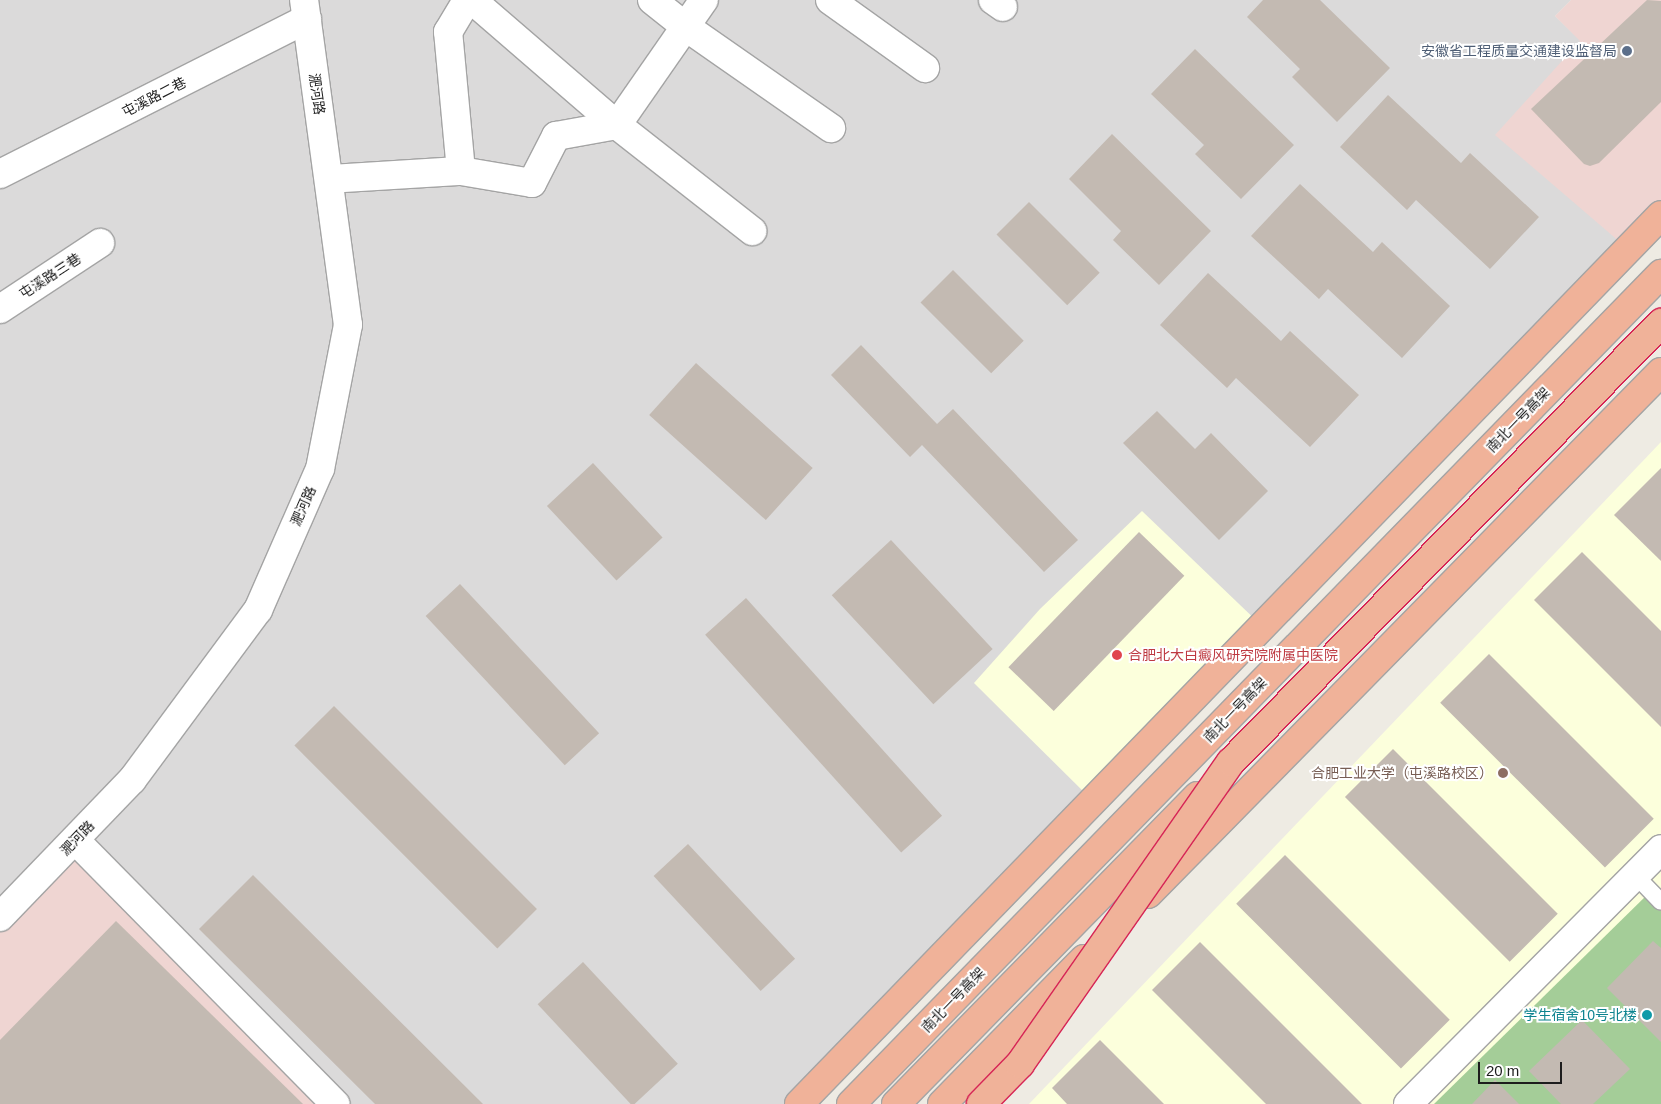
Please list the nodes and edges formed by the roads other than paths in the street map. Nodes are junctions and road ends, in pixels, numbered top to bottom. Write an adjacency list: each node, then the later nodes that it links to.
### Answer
1 (444, 0): 9 (street)
2 (467, 0): 9 (street)
3 (472, 0): 11 (street)
4 (652, 0): 8 (street)
5 (704, 0): 8 (street)
6 (830, 0): 10 (street)
7 (306, 10): 14 (street, 屯溪路二巷); 15 (street, 淝河路)
8 (686, 27): 11 (street); 12 (street)
9 (448, 32): 13 (street)
10 (925, 68)
11 (617, 125): 13 (street); 17 (street)
12 (831, 128)
13 (461, 171): 15 (street)
14 (0, 174)
15 (329, 179): 25 (street, 淝河路)
16 (1661, 215): 31 (highway)
17 (752, 231)
18 (100, 243): 20 (street, 屯溪路三巷)
19 (1661, 274): 23 (highway, 南北一号高架)
20 (0, 309)
21 (1661, 322): 24 (highway, bridge)
22 (1661, 372): 35 (highway)
23 (1208, 738): 32 (highway); 33 (highway, 南北一号高架)
24 (1231, 762): 34 (highway, bridge); 36 (highway, bridge)
25 (75, 840): 29 (street, 淝河路); 30 (street)
26 (1661, 850): 27 (street)
27 (1635, 876): 28 (lane); 37 (street)
28 (1661, 902)
29 (0, 917)
30 (335, 1104)
31 (799, 1104)
32 (808, 1104)
33 (851, 1104)
34 (896, 1104)
35 (942, 1104)
36 (981, 1104)
37 (1408, 1104)

